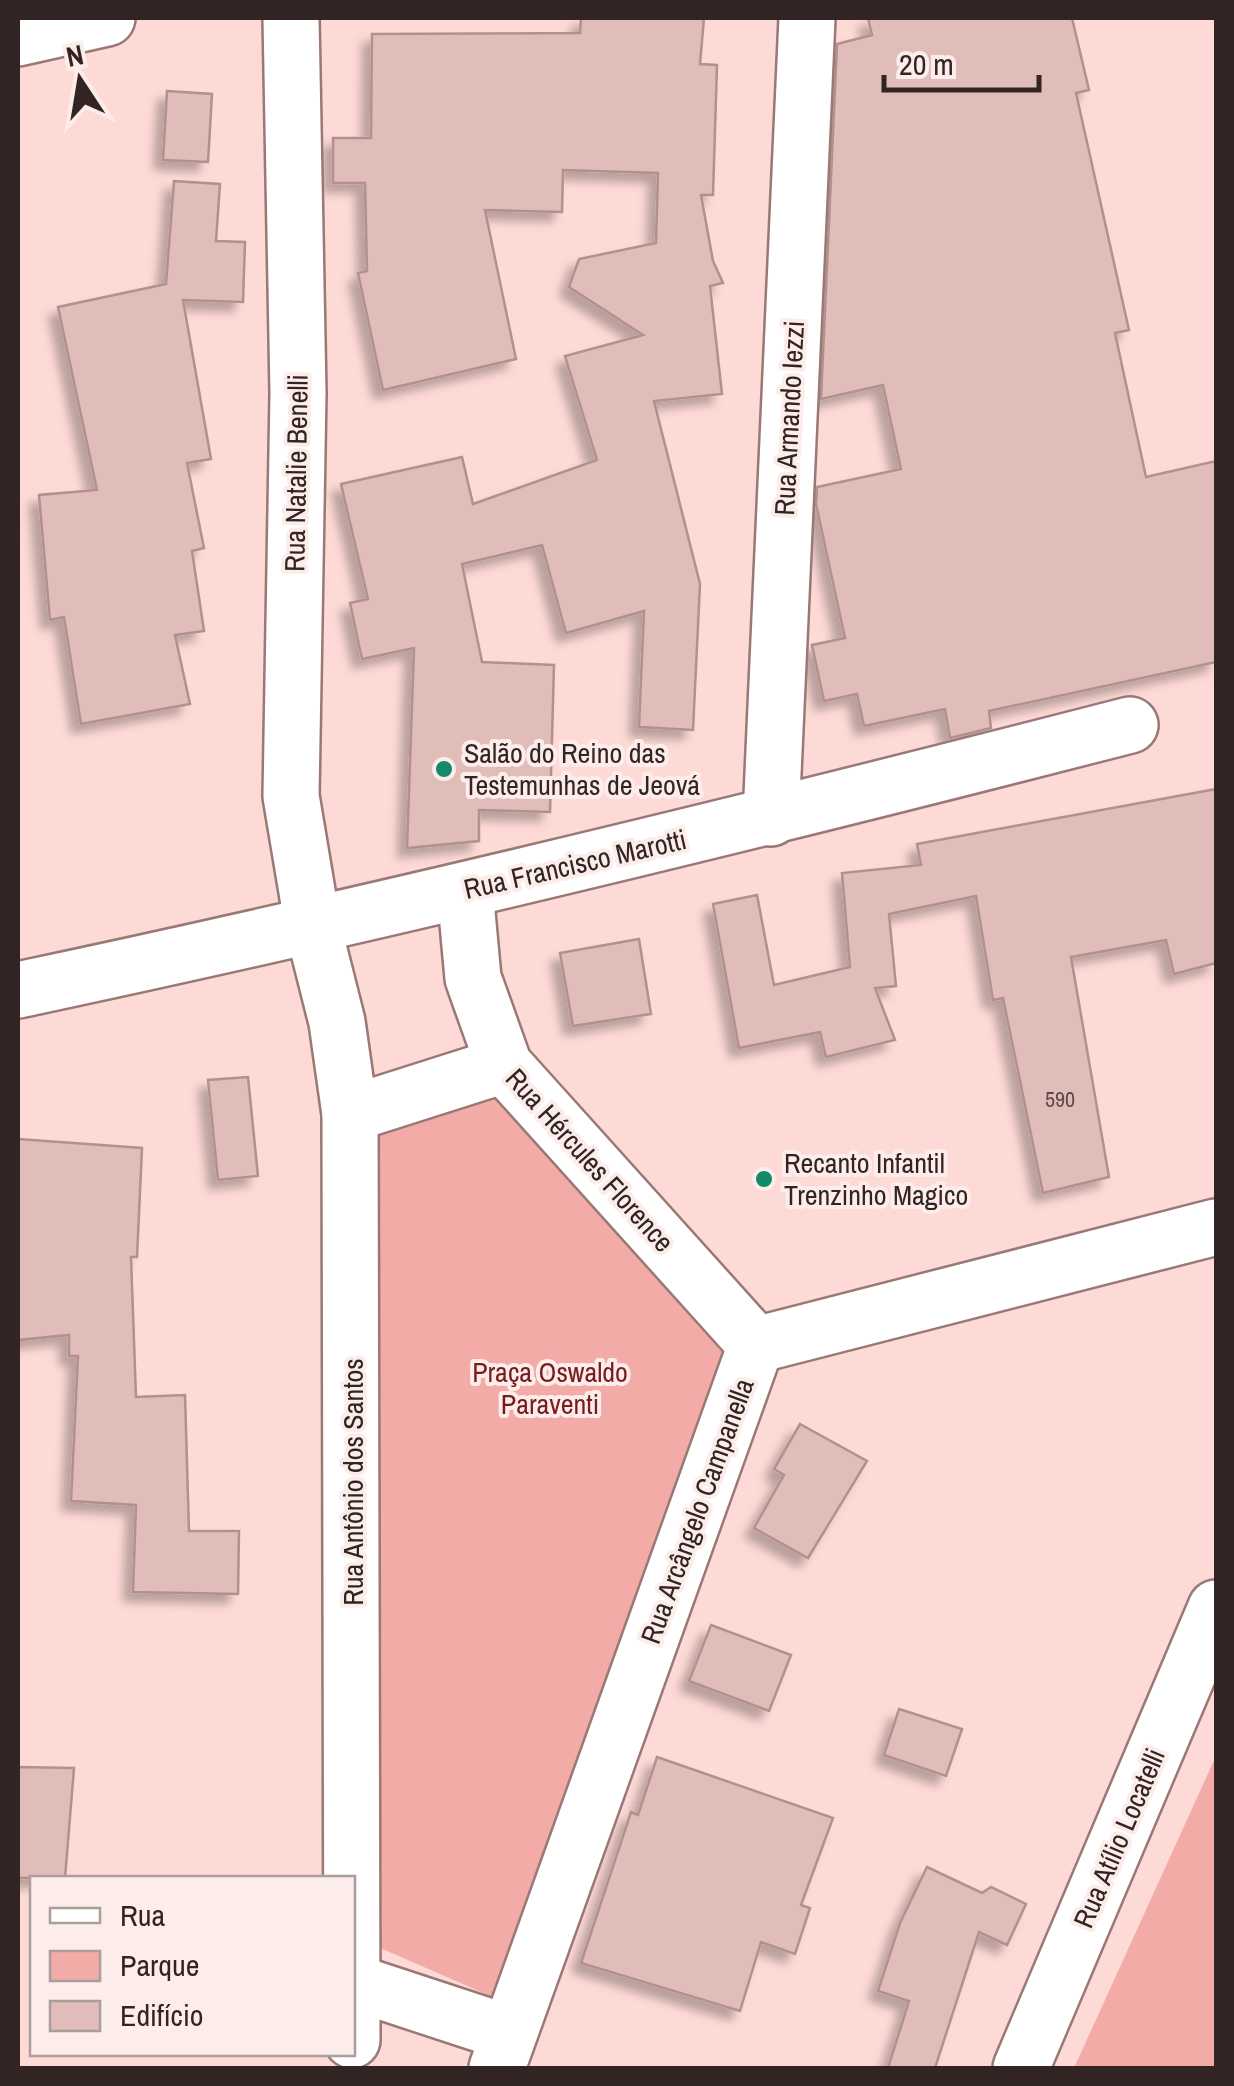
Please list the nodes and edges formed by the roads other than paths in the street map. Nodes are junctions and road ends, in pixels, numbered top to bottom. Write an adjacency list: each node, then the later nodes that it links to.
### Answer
1 (106, 18): 4 (street)
2 (291, 18): 8 (street, Rua Natalie Benelli)
3 (807, 18): 6 (street, Rua Armando Iezzi)
4 (18, 38)
5 (1130, 724): 6 (street, Rua Francisco Marotti)
6 (771, 818): 7 (street, Rua Francisco Marotti)
7 (465, 890): 8 (street, Rua Francisco Marotti); 10 (street, Rua Hércules Florence)
8 (313, 927): 9 (street, Rua Francisco Marotti); 11 (street, Rua Antônio dos Santos)
9 (18, 990)
10 (504, 1065): 11 (street); 13 (street, Rua Hércules Florence)
11 (350, 1114): 15 (street, Rua Antônio dos Santos)
12 (1216, 1227): 13 (street, Rua Arcângelo Campanella)
13 (756, 1345): 17 (street, Rua Arcângelo Campanella)
14 (1216, 1608): 18 (street, Rua Atílio Locatelli)
15 (356, 1983): 16 (street, Rua Antônio dos Santos); 17 (street)
16 (355, 1997)
17 (502, 2051)
18 (1022, 2068)

